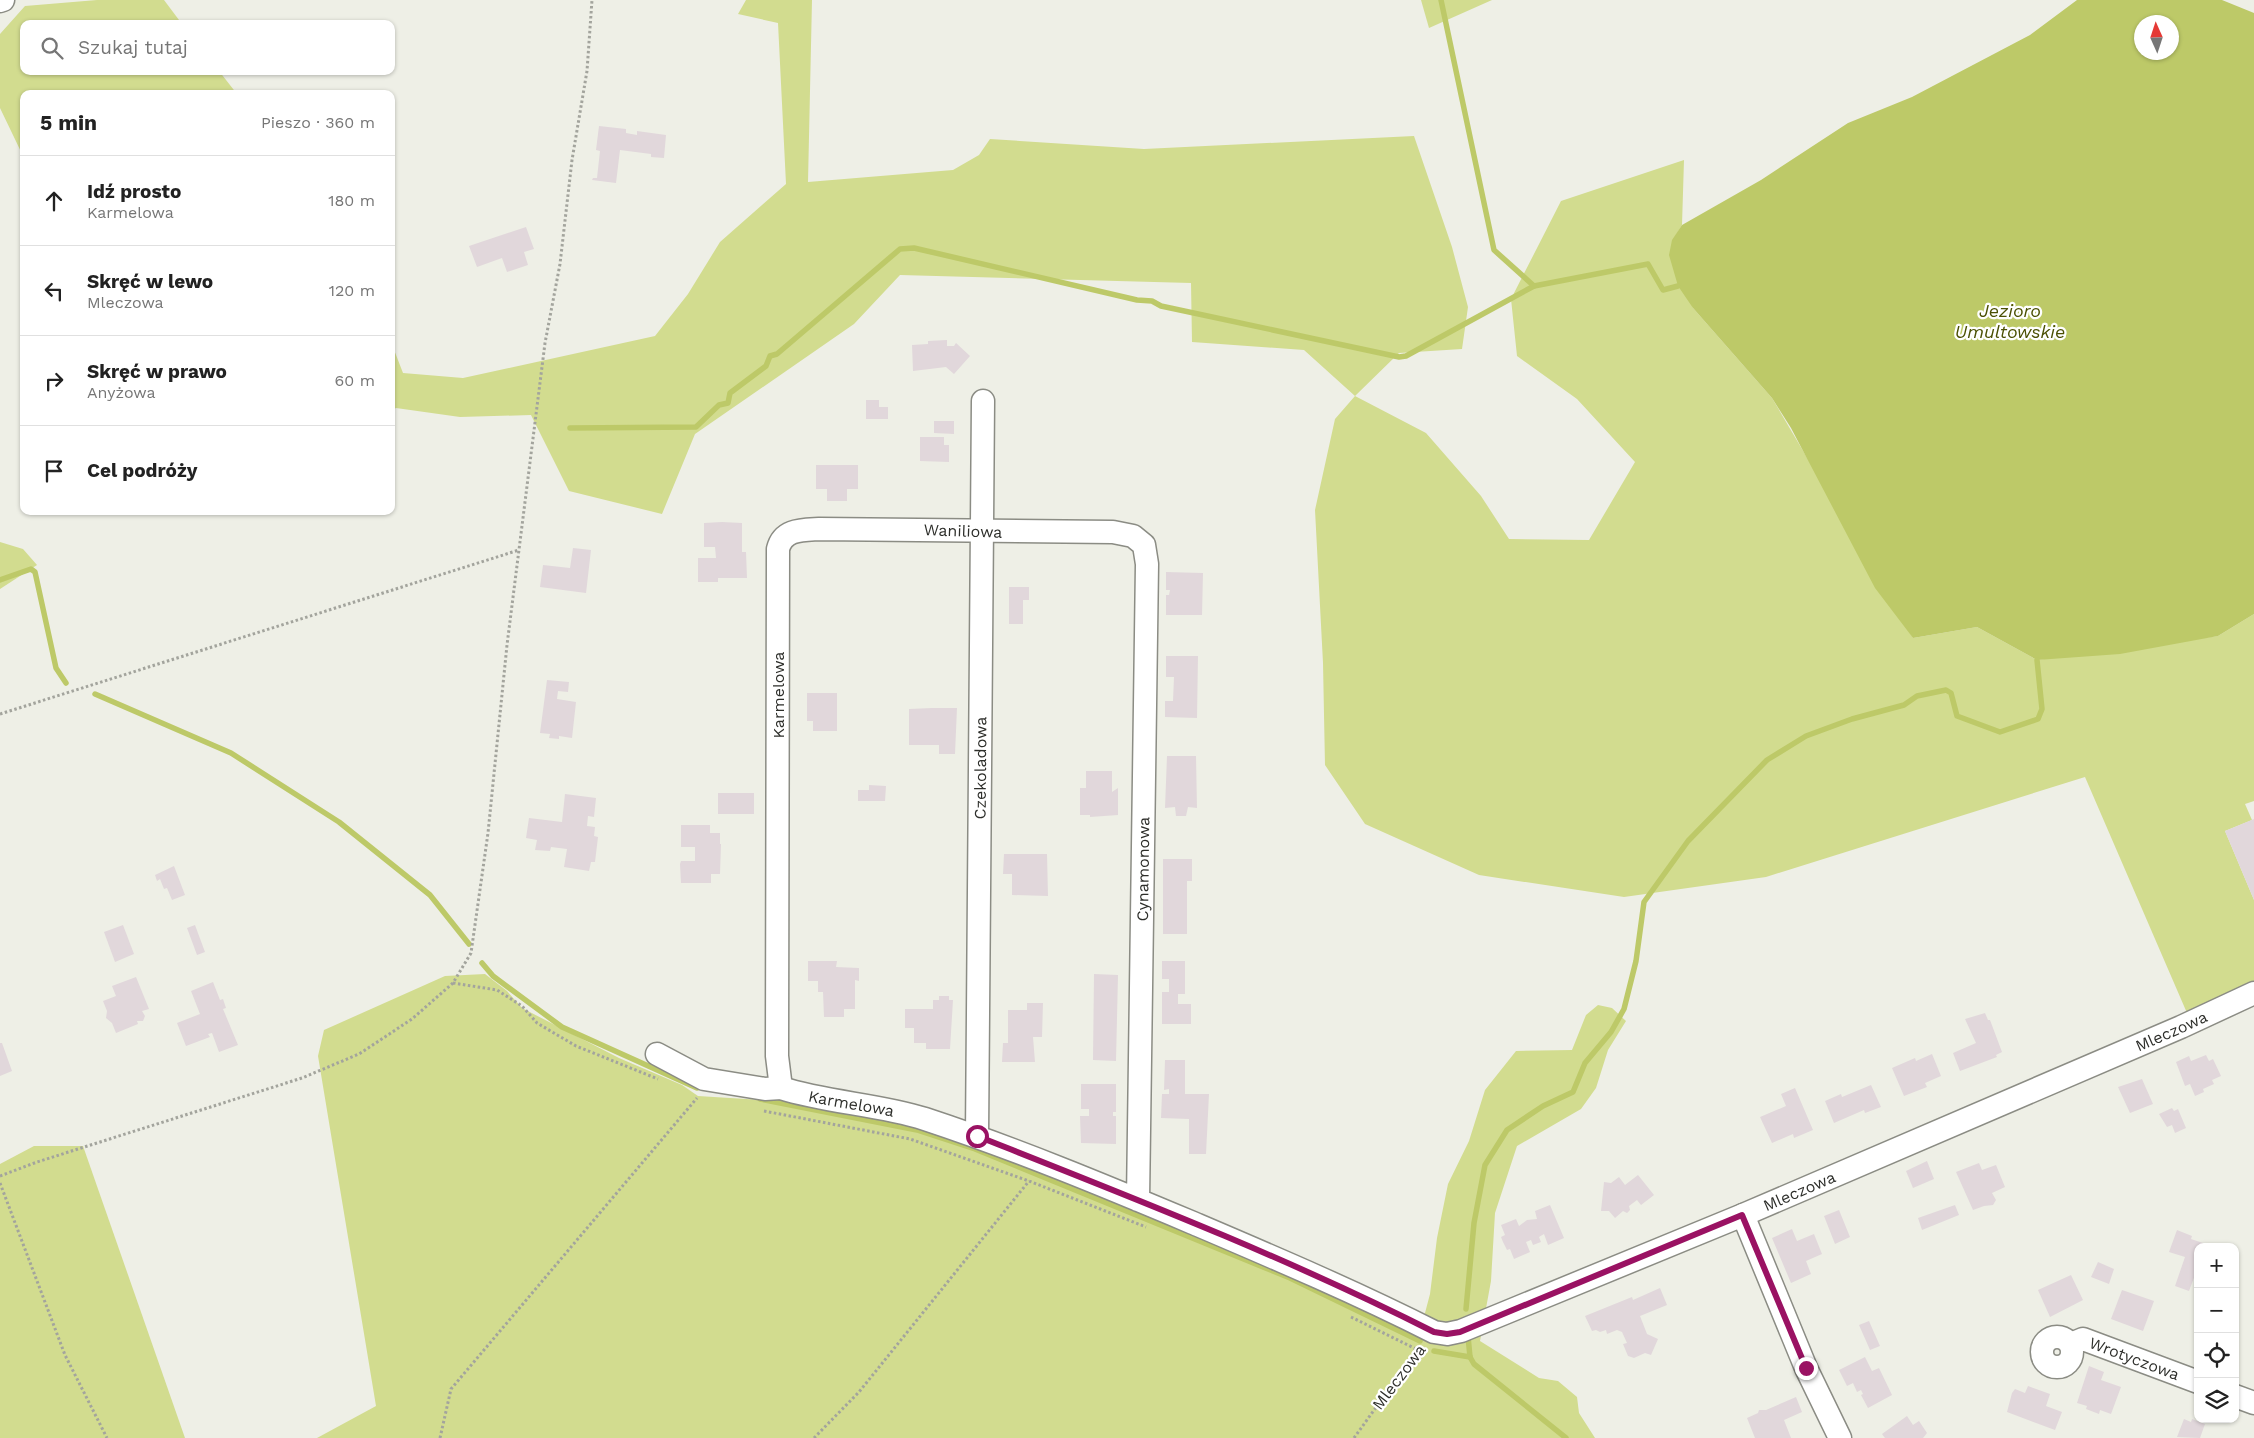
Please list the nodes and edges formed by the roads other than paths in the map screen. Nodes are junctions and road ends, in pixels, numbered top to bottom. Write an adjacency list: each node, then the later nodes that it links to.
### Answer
1 (983, 401): 2 (street, Czekoladowa)
2 (983, 529): 3 (street, Waniliowa); 4 (street, Waniliowa); 8 (street, Czekoladowa)
3 (786, 535): 7 (street, Karmelowa)
4 (1139, 539): 9 (street, Cynamonowa)
5 (2254, 993): 10 (street, Mleczowa)
6 (657, 1054): 7 (street)
7 (781, 1088): 8 (street, Karmelowa)
8 (977, 1136): 9 (street, Karmelowa)
9 (1138, 1200): 11 (street, Karmelowa)
10 (1742, 1215): 11 (street, Mleczowa); 16 (street)
11 (1434, 1332)
12 (2071, 1344): 13 (street, Wrotyczowa)
13 (2194, 1381)
14 (2239, 1397): 15 (street)
15 (2254, 1403)
16 (1840, 1438)

